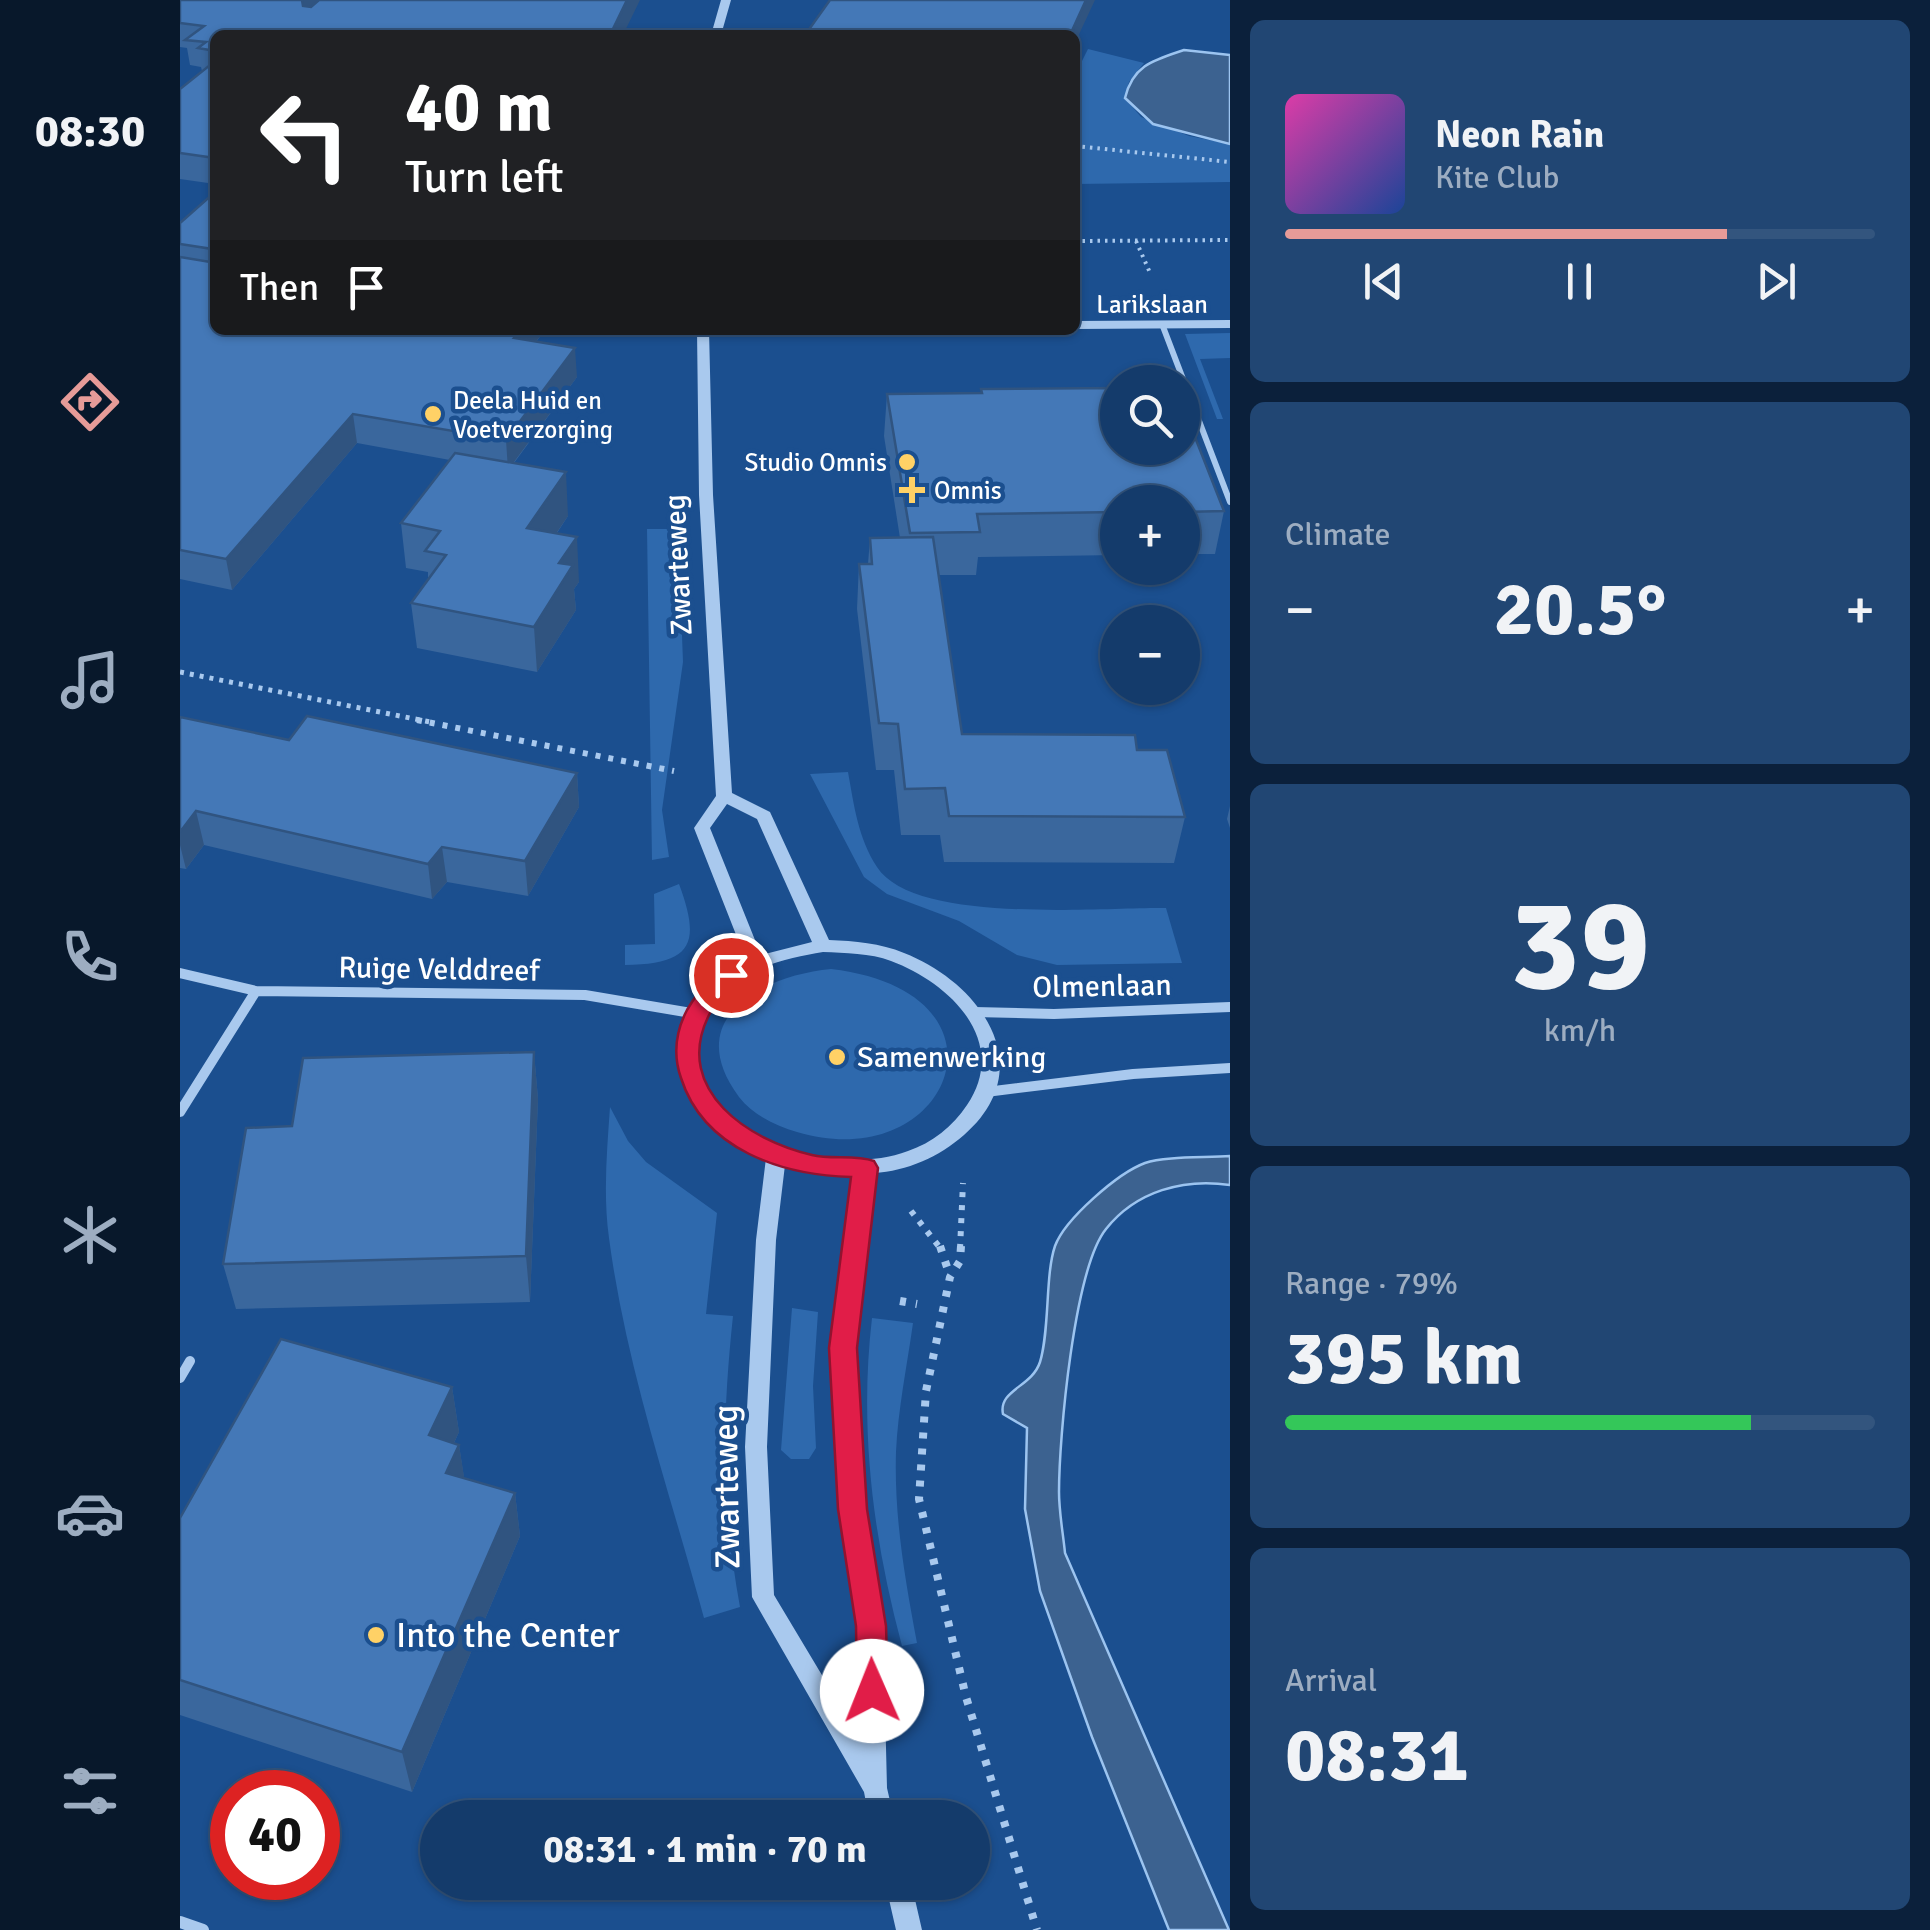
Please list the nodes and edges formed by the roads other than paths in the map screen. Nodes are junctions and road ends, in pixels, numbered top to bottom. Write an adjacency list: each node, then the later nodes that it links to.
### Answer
1 (726, 0): 2 (street)
2 (717, 30)
3 (1162, 324): 4 (street, Larikslaan); 5 (street, Larikslaan); 7 (lane)
4 (1230, 324)
5 (1080, 325)
6 (703, 335): 8 (street, Zwarteweg)
7 (1230, 502)
8 (724, 788): 9 (street); 10 (street, Zwarteweg)
9 (823, 946): 10 (street); 14 (street)
10 (756, 961): 15 (street)
11 (180, 973): 12 (street, Ruige Velddreef)
12 (256, 992): 15 (street, Ruige Velddreef); 18 (street)
13 (1230, 1007): 14 (street, Olmenlaan)
14 (974, 1012): 17 (street)
15 (697, 1014): 19 (street)
16 (1230, 1068): 17 (street)
17 (986, 1092): 20 (street)
18 (180, 1112)
19 (776, 1156): 20 (street); 23 (street, Zwarteweg)
20 (865, 1168): 23 (street, Zwarteweg)
21 (190, 1361): 22 (lane)
22 (180, 1378)
23 (875, 1788): 24 (street, Zwarteweg)
24 (878, 1800)
25 (902, 1900): 28 (street)
26 (180, 1922): 27 (street)
27 (204, 1930)
28 (910, 1930)

